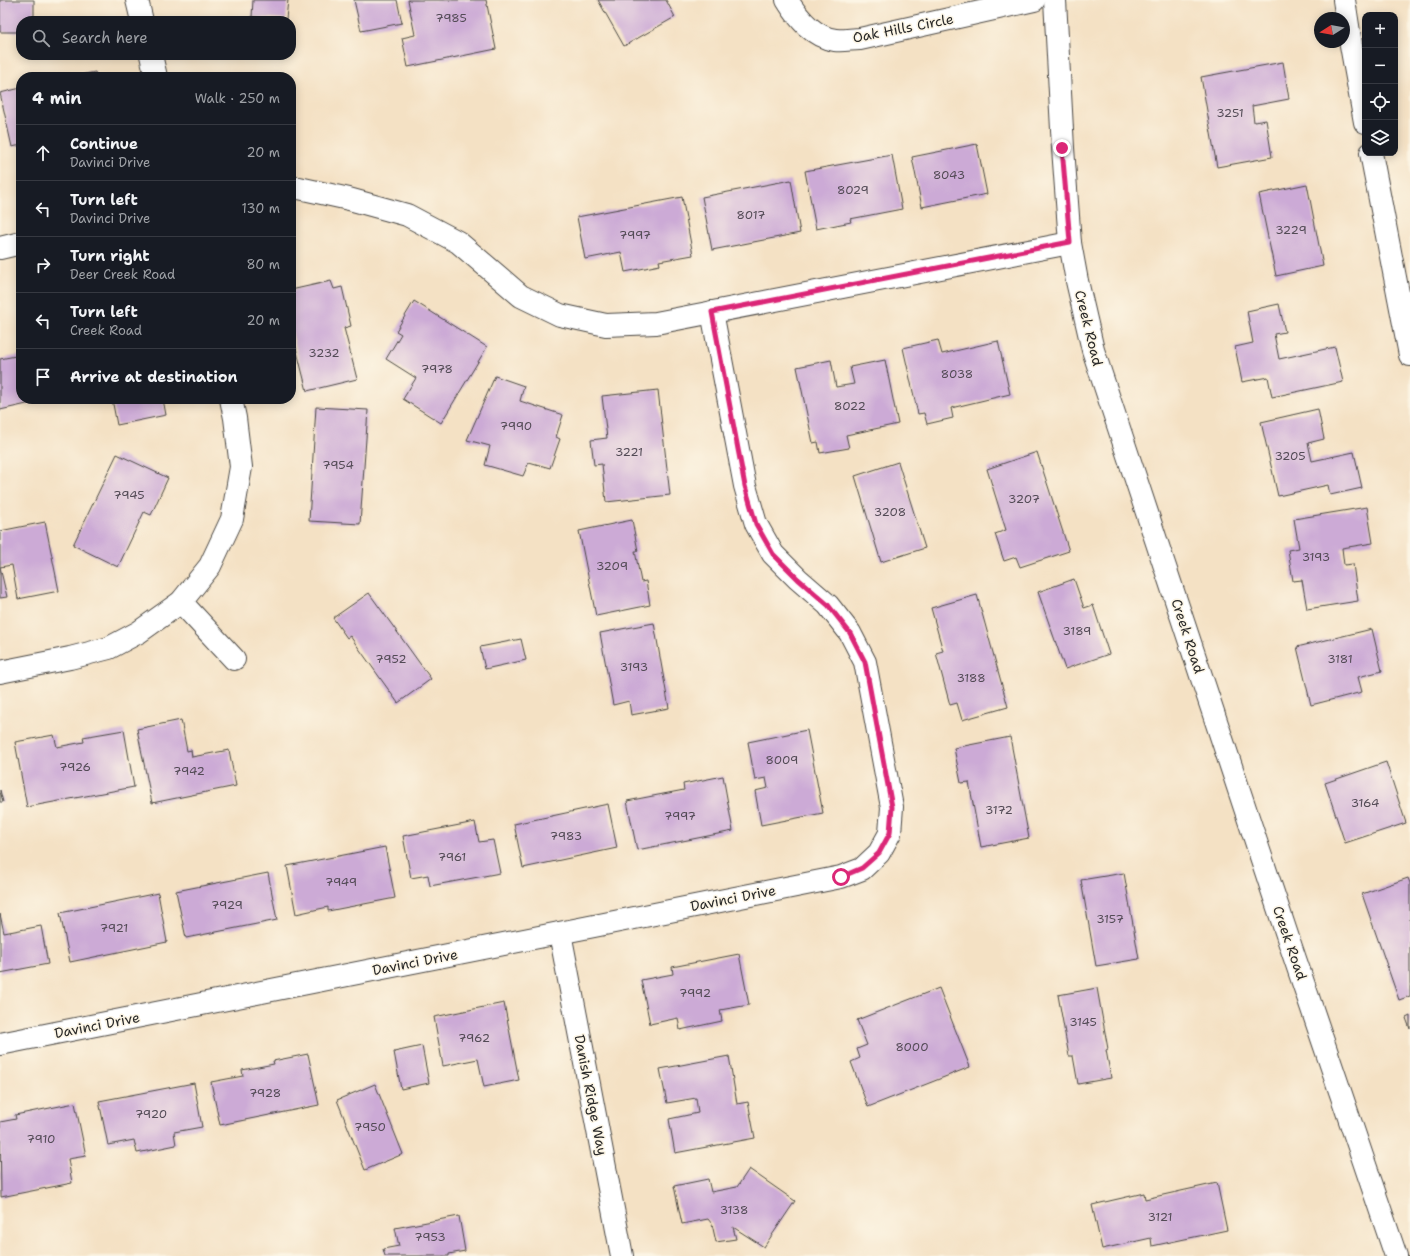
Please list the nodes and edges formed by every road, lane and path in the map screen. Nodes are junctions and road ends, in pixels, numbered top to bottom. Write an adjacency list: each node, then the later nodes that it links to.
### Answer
1 (137, 0): 6 (street)
2 (787, 0): 3 (street, Oak Hills Circle)
3 (1034, 0)
4 (1055, 0): 12 (street, Creek Road)
5 (1344, 0): 9 (street)
6 (141, 16)
7 (151, 60): 8 (street)
8 (155, 72)
9 (1365, 120)
10 (1372, 156): 16 (street)
11 (296, 188): 15 (street)
12 (1070, 242): 15 (street); 24 (street, Creek Road)
13 (16, 244): 14 (street)
14 (0, 248)
15 (712, 312): 21 (street, Davinci Drive)
16 (1410, 355)
17 (232, 404): 18 (street)
18 (181, 602): 19 (street); 20 (street)
19 (234, 659)
20 (0, 672)
21 (560, 933): 22 (street, Davinci Drive); 23 (street, Danish Ridge Way)
22 (0, 1044)
23 (622, 1256)
24 (1396, 1256)

